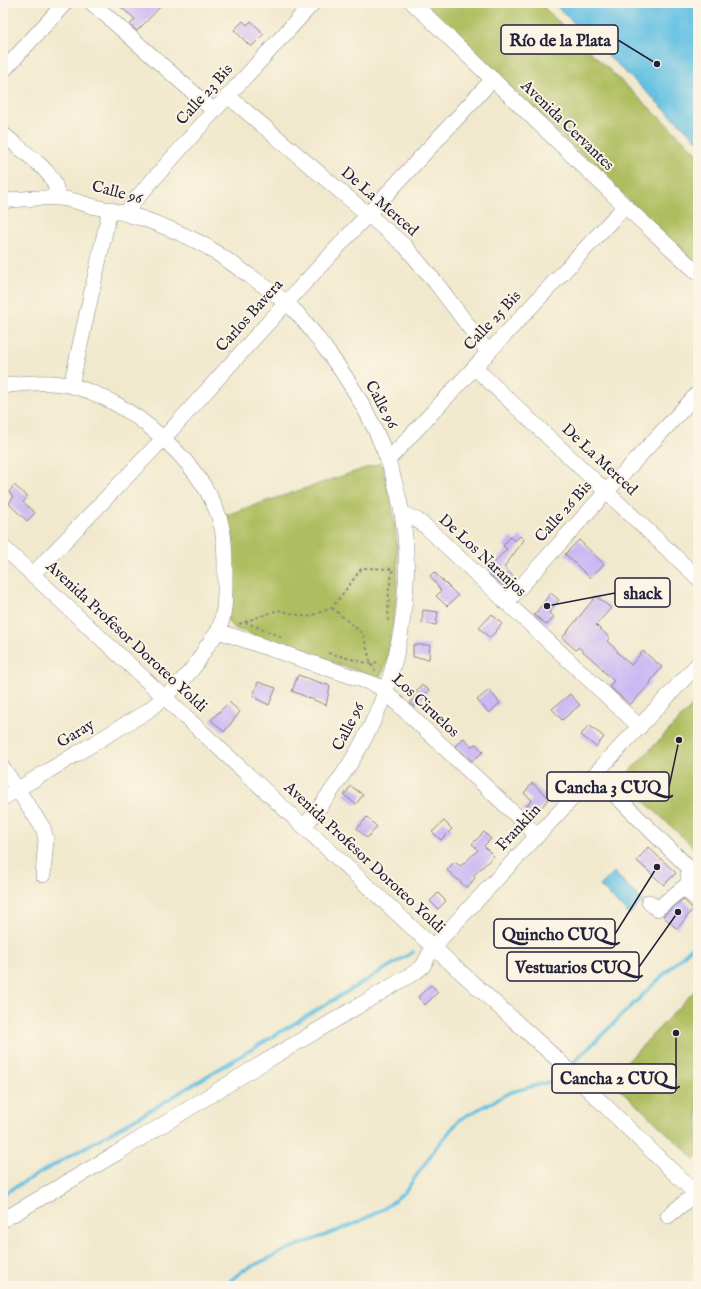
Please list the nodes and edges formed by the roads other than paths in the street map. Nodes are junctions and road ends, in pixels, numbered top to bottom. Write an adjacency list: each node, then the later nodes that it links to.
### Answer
1 (65, 3): 5 (street)
2 (92, 3): 8 (street)
3 (313, 3): 7 (street, Calle 23 Bis)
4 (413, 3): 6 (street, Avenida Cervantes)
5 (3, 71)
6 (493, 79): 12 (street, Avenida Cervantes); 15 (street, Carlos Bavera)
7 (228, 96): 8 (street, Calle 23 Bis); 15 (street, De La Merced)
8 (214, 111): 14 (street, Calle 23 Bis)
9 (3, 134): 10 (street)
10 (58, 198): 11 (street, Calle 96); 13 (street, Calle 96)
11 (3, 200)
12 (625, 206): 16 (street, Avenida Cervantes); 18 (street, Calle 25 Bis)
13 (110, 209): 14 (street, Calle 96); 21 (street)
14 (126, 213): 17 (street, Calle 96)
15 (368, 215): 17 (street, Carlos Bavera); 18 (street, De La Merced)
16 (698, 273)
17 (286, 303): 23 (street, Carlos Bavera); 24 (street, Calle 96)
18 (488, 352): 19 (street, Calle 25 Bis)
19 (475, 368): 24 (street, Calle 25 Bis); 25 (street, De La Merced)
20 (3, 386): 21 (street, Garay)
21 (71, 386): 23 (street, Garay)
22 (698, 393): 25 (street, Calle 26 Bis)
23 (163, 439): 28 (street, Carlos Bavera); 31 (street, Garay)
24 (388, 460): 26 (street, Calle 96)
25 (606, 492): 29 (street, De La Merced); 30 (street, Calle 26 Bis)
26 (403, 514): 30 (street, De Los Naranjos); 33 (street, Calle 96)
27 (3, 547): 28 (street, Avenida Profesor Doroteo Yoldi)
28 (32, 575): 34 (street, Avenida Profesor Doroteo Yoldi)
29 (698, 578)
30 (506, 603): 35 (street, De Los Naranjos)
31 (222, 631): 33 (street, Los Ciruelos); 34 (street, Garay)
32 (698, 664): 35 (street, Franklin)
33 (386, 691): 40 (street, Calle 96); 41 (street, Los Ciruelos)
34 (165, 697): 37 (street, Garay); 40 (street, Avenida Profesor Doroteo Yoldi)
35 (640, 727): 41 (street, Franklin)
36 (3, 768): 37 (street)
37 (17, 790): 39 (street, Garay); 42 (street)
38 (614, 794): 43 (street)
39 (3, 798)
40 (304, 827): 46 (street, Avenida Profesor Doroteo Yoldi)
41 (537, 835): 46 (street, Franklin)
42 (42, 875)
43 (690, 880): 44 (street); 45 (street)
44 (698, 900)
45 (649, 902)
46 (433, 947): 47 (street, Avenida Profesor Doroteo Yoldi); 49 (street, Franklin)
47 (697, 1195): 48 (street)
48 (668, 1216)
49 (3, 1220)

